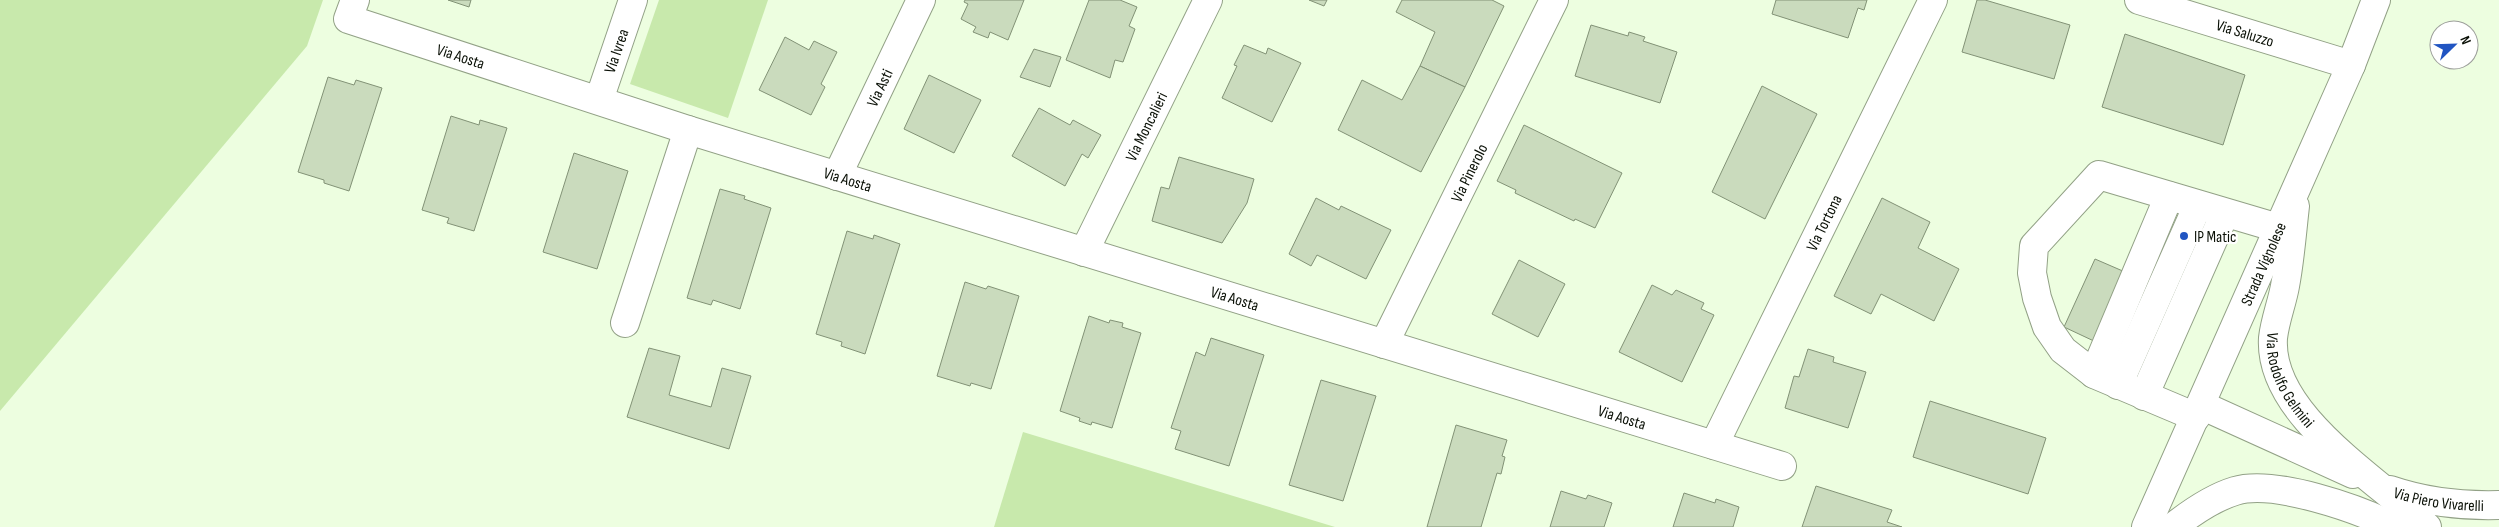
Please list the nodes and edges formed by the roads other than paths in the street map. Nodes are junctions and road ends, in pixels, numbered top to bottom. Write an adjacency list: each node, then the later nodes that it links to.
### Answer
1 (633, 0): 10 (street, Via Ivrea)
2 (921, 0): 12 (street, Via Asti)
3 (1208, 0): 18 (street, Via Moncalieri)
4 (1554, 0): 20 (street, Via Pinerolo)
5 (1932, 0): 25 (street, Via Tortona)
6 (2139, 0): 9 (street, Via Saluzzo)
7 (2376, 0): 9 (street, Strada Vignolese)
8 (352, 9): 10 (street, Via Aosta)
9 (2350, 65): 13 (street, Strada Vignolese)
10 (599, 100): 11 (street, Via Aosta)
11 (688, 130): 12 (street, Via Aosta); 19 (street)
12 (836, 176): 18 (street, Via Aosta)
13 (2298, 182): 17 (street, Strada Vignolese); 27 (street, Via Rodolfo Gelmini)
14 (2169, 196): 15 (street, Via Rodolfo Gelmini); 21 (street); 21 (street, Via Rodolfo Gelmini)
15 (2198, 205): 16 (street, Via Rodolfo Gelmini); 22 (street)
16 (2225, 213): 17 (street, Via Rodolfo Gelmini); 23 (street)
17 (2278, 228): 24 (street, Strada Vignolese)
18 (1084, 252): 20 (street, Via Aosta)
19 (625, 323)
20 (1384, 344): 25 (street, Via Aosta)
21 (2094, 374): 22 (street, Via Rodolfo Gelmini)
22 (2118, 385): 23 (street, Via Rodolfo Gelmini)
23 (2144, 396): 24 (street, Via Rodolfo Gelmini)
24 (2199, 411): 27 (street, Via Rodolfo Gelmini); 29 (street, Strada Vignolese)
25 (1714, 445): 26 (street, Via Aosta)
26 (1782, 466)
27 (2380, 486): 28 (street, Via Piero Vivarelli); 32 (street, Via Rodolfo Gelmini)
28 (2499, 506)
29 (2146, 527)
30 (2172, 527): 31 (street)
31 (2394, 527)
32 (2427, 527)

